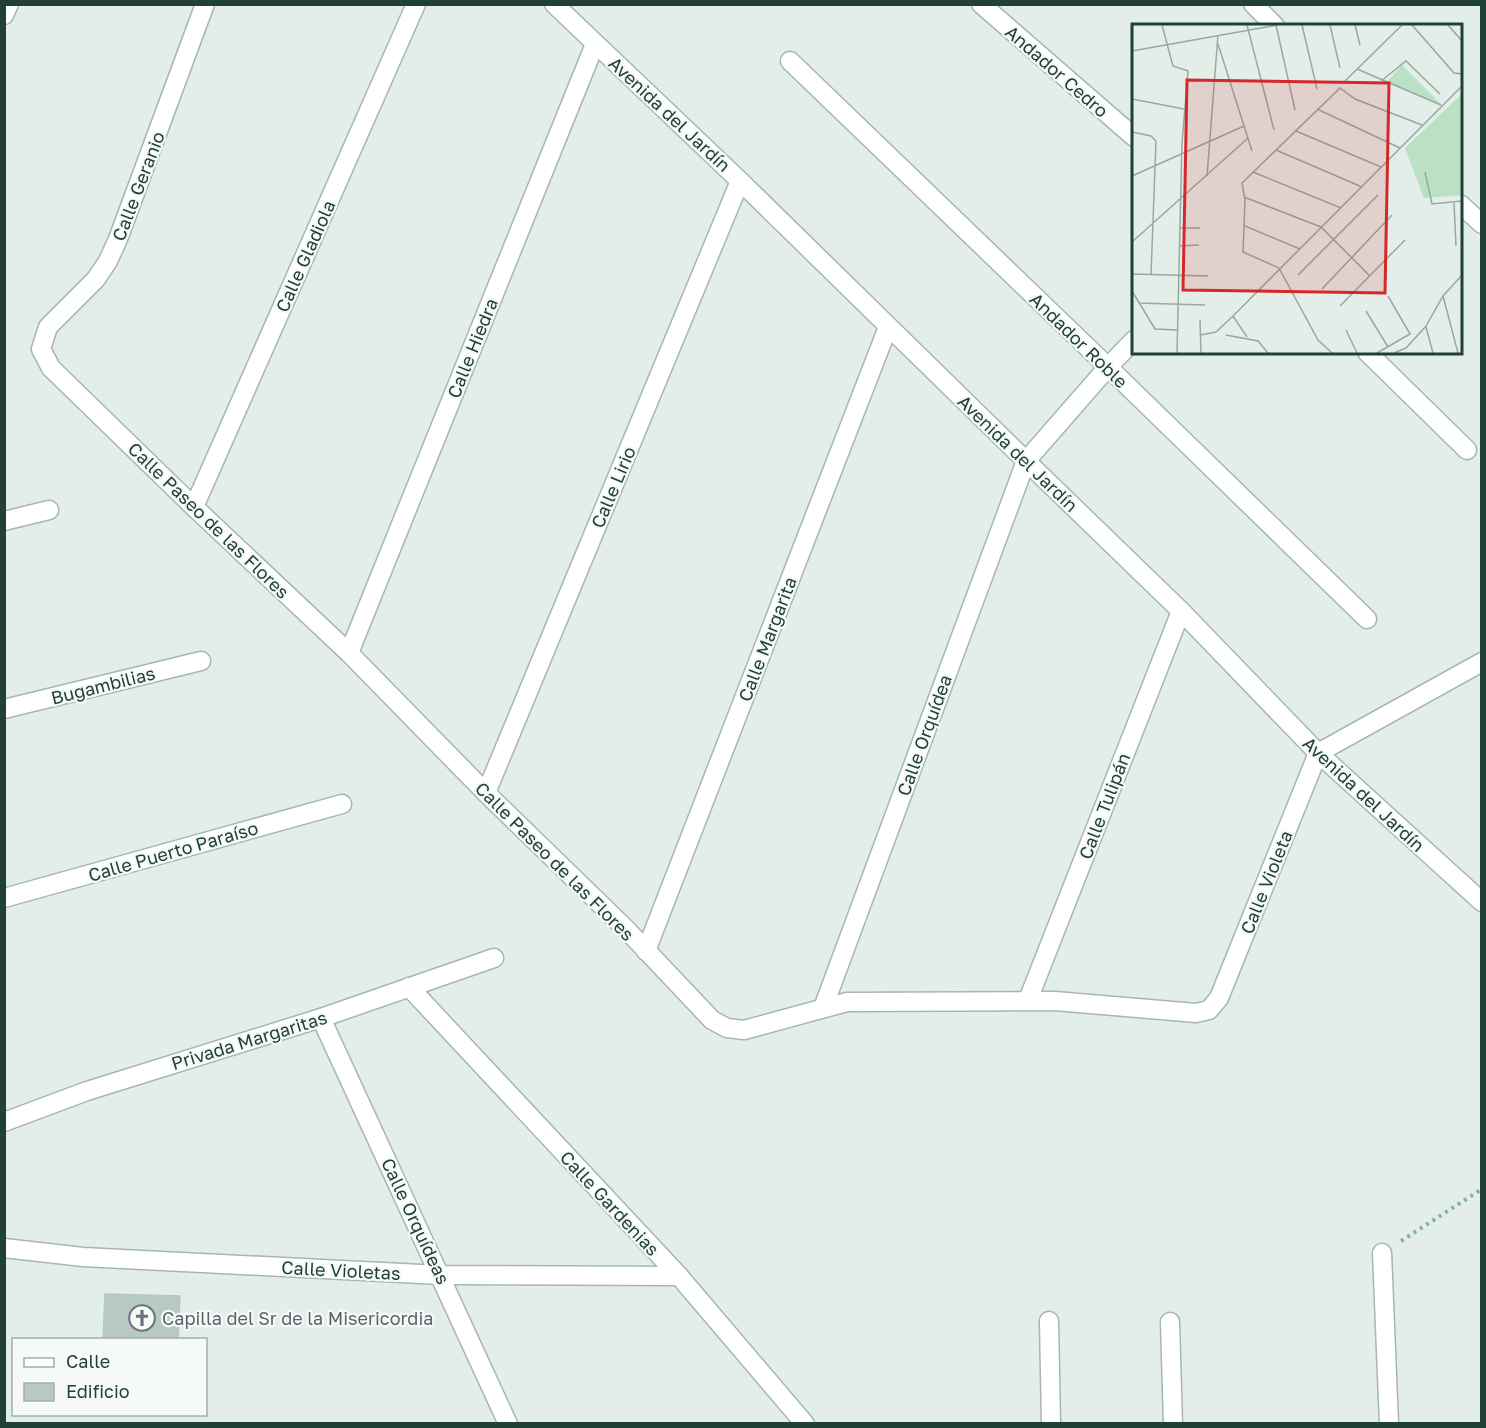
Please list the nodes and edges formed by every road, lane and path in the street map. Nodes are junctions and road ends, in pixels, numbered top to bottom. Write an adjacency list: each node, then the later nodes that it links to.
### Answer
1 (9, 4): 7 (street)
2 (205, 4): 17 (street, Calle Geranio)
3 (416, 4): 22 (street, Calle Gladiola)
4 (554, 4): 9 (street, Avenida del Jardín)
5 (981, 4): 11 (street, Andador Cedro)
6 (1253, 4): 8 (street)
7 (4, 15)
8 (1273, 24)
9 (595, 44): 12 (street, Avenida del Jardín); 27 (street, Calle Hiedra)
10 (790, 61): 19 (street, Andador Roble)
11 (1132, 135)
12 (740, 181): 15 (street, Avenida del Jardín); 32 (street, Calle Lirio)
13 (1462, 205): 14 (street)
14 (1482, 224)
15 (888, 327): 21 (street, Avenida del Jardín); 36 (street, Calle Margarita)
16 (1132, 342): 19 (street)
17 (41, 349): 22 (street, Calle Paseo de las Flores)
18 (1369, 354): 20 (street)
19 (1108, 367): 21 (street); 26 (street, Andador Roble)
20 (1467, 450)
21 (1026, 461): 25 (street, Avenida del Jardín); 40 (street, Calle Orquídea)
22 (194, 507): 27 (street, Calle Paseo de las Flores)
23 (49, 510): 24 (street)
24 (4, 521)
25 (1181, 611): 31 (street, Avenida del Jardín); 39 (street, Calle Tulipán)
26 (1367, 619)
27 (349, 652): 32 (street, Calle Paseo de las Flores)
28 (201, 661): 30 (street, Bugambilias)
29 (1482, 662): 31 (street)
30 (4, 709)
31 (1318, 753): 35 (street, Avenida del Jardín); 41 (street, Calle Violeta)
32 (486, 793): 36 (street, Calle Paseo de las Flores)
33 (342, 804): 34 (street, Calle Puerto Paraíso)
34 (4, 898)
35 (1482, 902)
36 (646, 951): 40 (street, Calle Paseo de las Flores)
37 (494, 958): 38 (street, Privada Margaritas)
38 (409, 987): 42 (street, Privada Margaritas); 48 (street, Calle Gardenias)
39 (1028, 1000): 40 (street, Calle Paseo de las Flores); 41 (street, Calle Paseo de las Flores)
40 (823, 1008)
41 (1209, 1010)
42 (321, 1018): 43 (street, Privada Margaritas); 47 (street, Calle Orquídeas)
43 (4, 1122)
44 (1482, 1189): 46 (path)
45 (4, 1248): 47 (street, Calle Violetas)
46 (1382, 1253): 55 (street)
47 (441, 1275): 48 (street, Calle Violetas); 51 (street, Calle Orquídeas)
48 (679, 1276): 52 (street, Calle Gardenias)
49 (1049, 1321): 53 (street)
50 (1170, 1322): 54 (street)
51 (508, 1424)
52 (805, 1424)
53 (1051, 1424)
54 (1173, 1424)
55 (1389, 1424)

